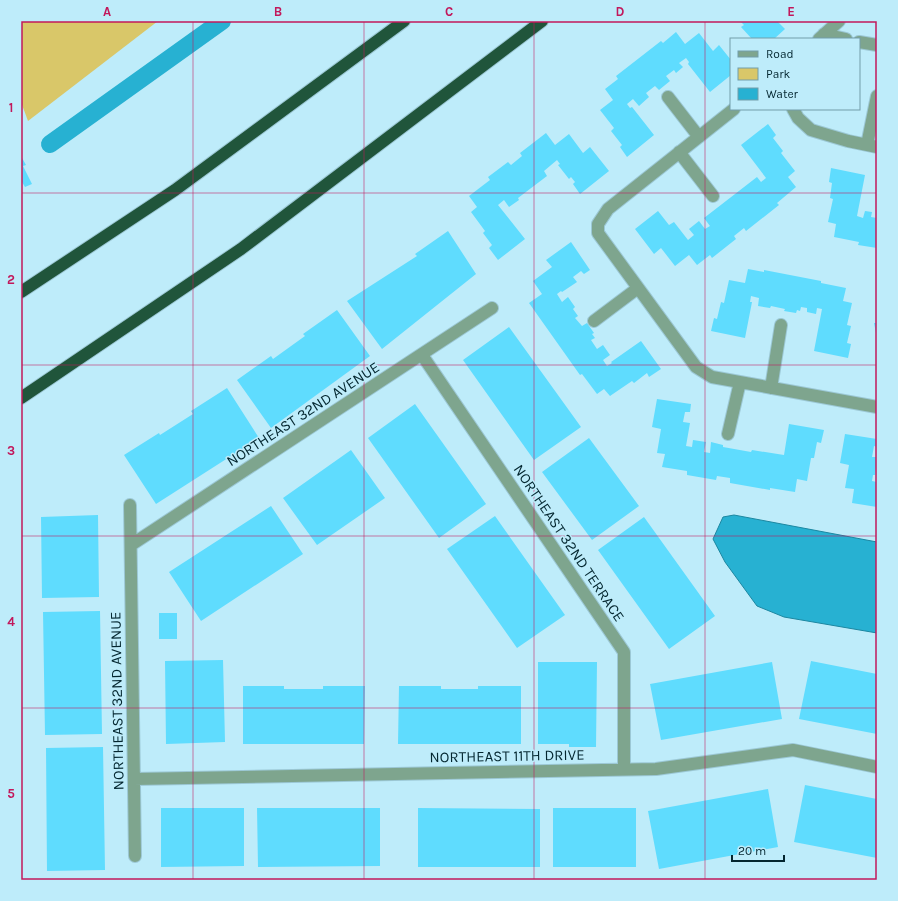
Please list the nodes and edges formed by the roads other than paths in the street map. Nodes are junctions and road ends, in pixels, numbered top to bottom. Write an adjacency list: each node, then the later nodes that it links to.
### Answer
1 (404, 21): 16 (highway)
2 (542, 21): 23 (highway)
3 (828, 28): 4 (street)
4 (844, 38)
5 (860, 42): 6 (street)
6 (877, 46)
7 (877, 96): 12 (street)
8 (668, 97): 11 (street)
9 (733, 110): 11 (street)
10 (794, 110): 12 (street)
11 (699, 136): 13 (street)
12 (872, 146)
13 (680, 152): 14 (street); 15 (street)
14 (713, 196)
15 (638, 288): 18 (street); 21 (street)
16 (21, 292)
17 (492, 308): 20 (street, NORTHEAST 32ND AVENUE)
18 (594, 321)
19 (781, 325): 22 (street)
20 (422, 355): 27 (street, NORTHEAST 32ND AVENUE); 29 (street, NORTHEAST 32ND TERRACE)
21 (740, 382): 22 (street); 25 (street)
22 (771, 388): 24 (street)
23 (21, 398)
24 (877, 407)
25 (728, 434)
26 (130, 504): 27 (street, NORTHEAST 32ND AVENUE)
27 (131, 545): 30 (street, NORTHEAST 32ND AVENUE)
28 (877, 767): 29 (street, NORTHEAST 11TH DRIVE)
29 (624, 769): 30 (street, NORTHEAST 11TH DRIVE)
30 (134, 779): 31 (street, NORTHEAST 32ND AVENUE)
31 (135, 856)

